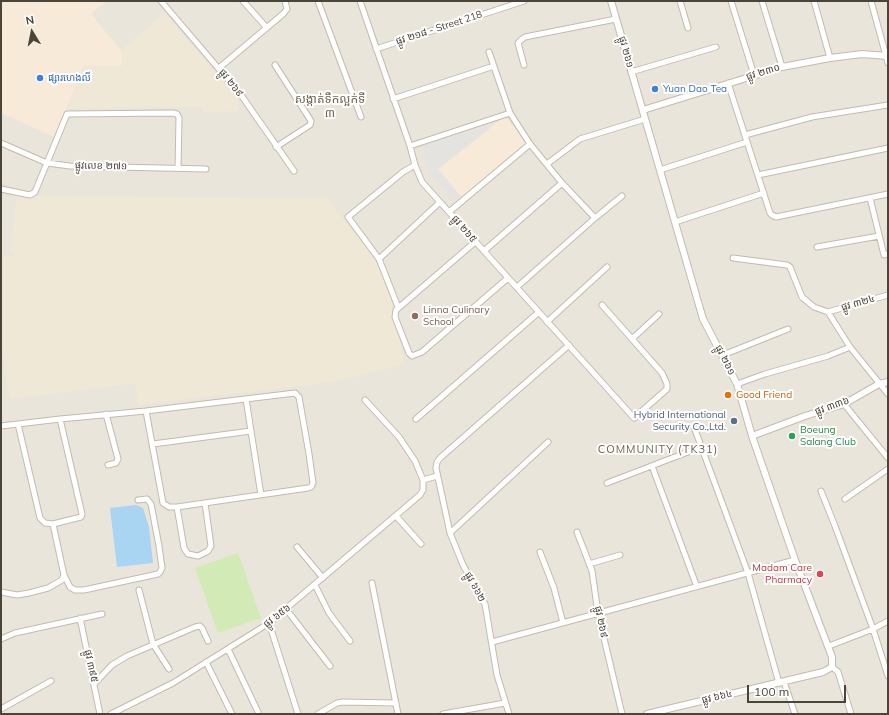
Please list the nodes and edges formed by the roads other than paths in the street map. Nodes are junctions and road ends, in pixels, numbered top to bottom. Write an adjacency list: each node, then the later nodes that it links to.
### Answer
1 (161, 1): 26 (street, ផ្លូវ ២៦៩)
2 (243, 1): 14 (street)
3 (284, 1): 14 (street)
4 (318, 1): 34 (street)
5 (360, 1): 17 (street, ផ្លូវ ២៦៥)
6 (524, 1): 17 (street, ផ្លូវ ២១៨ - Street 218)
7 (611, 1): 13 (street, ផ្លូវ ២៦១)
8 (680, 1): 15 (street)
9 (731, 1): 28 (street)
10 (762, 1): 25 (street)
11 (814, 1): 20 (street)
12 (871, 1): 19 (street)
13 (616, 18): 23 (street); 27 (street, ផ្លូវ ២៦១)
14 (267, 28): 26 (street)
15 (688, 28)
16 (716, 47): 27 (street)
17 (376, 49): 30 (street, ផ្លូវ ២៦៥)
18 (489, 52): 24 (street)
19 (887, 56): 20 (street, ផ្លូវ ២៣០); 21 (street)
20 (830, 58): 25 (street, ផ្លូវ ២៣០)
21 (888, 63)
22 (275, 65): 41 (street)
23 (524, 65)
24 (494, 66): 30 (street); 33 (street)
25 (782, 66): 28 (street, ផ្លូវ ២៣០)
26 (219, 68): 41 (street, ផ្លូវ ២៦៩)
27 (631, 72): 32 (street, ផ្លូវ ២៦១)
28 (754, 75): 29 (street, ផ្លូវ ២៣០)
29 (728, 83): 32 (street, ផ្លូវ ២៣០); 36 (street)
30 (393, 99): 40 (street, ផ្លូវ ២៦៥)
31 (888, 104): 36 (street)
32 (642, 110): 35 (street, ផ្លូវ ២៦១)
33 (510, 113): 39 (street); 40 (street)
34 (361, 117)
35 (645, 119): 44 (street); 48 (street, ផ្លូវ ២៦១)
36 (744, 135): 37 (street)
37 (747, 142): 48 (street); 50 (street)
38 (1, 143): 43 (street, ផ្លូវលេខ ២៧១)
39 (530, 144): 44 (street); 58 (street)
40 (410, 146): 45 (street, ផ្លូវ ២៦៥)
41 (276, 147): 49 (street, ផ្លូវ ២៦៩)
42 (888, 148): 50 (street)
43 (47, 163): 46 (street, ផ្លូវលេខ ២៧១); 46 (street); 52 (street)
44 (547, 164): 51 (street)
45 (415, 165): 57 (street, ផ្លូវ ២៦៥); 67 (street)
46 (178, 168): 47 (street, ផ្លូវលេខ ២៧១)
47 (206, 169)
48 (660, 170): 60 (street, ផ្លូវ ២៦១)
49 (294, 172)
50 (758, 175): 53 (street)
51 (562, 183): 59 (street); 64 (street)
52 (1, 189)
53 (764, 193): 56 (street); 60 (street)
54 (888, 194): 56 (street)
55 (622, 196): 59 (street)
56 (870, 198): 61 (street)
57 (440, 202): 58 (street, ផ្លូវ ២៦៥); 67 (street)
58 (449, 212): 62 (street, ផ្លូវ ២៦៥)
59 (594, 218): 70 (street)
60 (675, 222): 82 (street, ផ្លូវ ២៦១)
61 (879, 236): 63 (street); 65 (street)
62 (475, 242): 64 (street, ផ្លូវ ២៦៥); 73 (street)
63 (817, 247)
64 (484, 251): 69 (street, ផ្លូវ ២៦៥)
65 (888, 254)
66 (733, 258): 75 (street)
67 (379, 259): 73 (street)
68 (607, 267): 77 (street)
69 (508, 278): 70 (street, ផ្លូវ ២៦៥); 73 (street)
70 (517, 288): 74 (street, ផ្លូវ ២៦៥)
71 (888, 295): 75 (street, ផ្លូវ ៣២៤)
72 (602, 305): 79 (street)
73 (398, 308)
74 (539, 312): 77 (street, ផ្លូវ ២៦៥); 93 (street)
75 (828, 312): 81 (street)
76 (659, 314): 79 (street)
77 (547, 322): 80 (street, ផ្លូវ ២៦៥)
78 (788, 329): 82 (street)
79 (632, 339): 80 (street, ផ្លូវ ២៦៥)
80 (569, 345): 106 (street, ផ្លូវ ៦៦២)
81 (850, 347): 84 (street); 85 (street)
82 (723, 355): 84 (street, ផ្លូវ ២៦១)
83 (888, 382): 85 (street, ផ្លូវ ៣៣៦)
84 (737, 384): 98 (street, ផ្លូវ ២៦១)
85 (879, 384): 86 (street); 89 (street, ផ្លូវ ៣៣៦)
86 (888, 394)
87 (246, 399): 90 (street); 97 (street); 110 (street)
88 (365, 400): 107 (street)
89 (844, 404): 98 (street, ផ្លូវ ៣៣៦); 102 (street)
90 (146, 412): 91 (street); 100 (street)
91 (106, 414): 92 (street); 103 (street)
92 (60, 418): 94 (street); 116 (street)
93 (416, 419)
94 (18, 424): 95 (street); 116 (street)
95 (1, 426)
96 (694, 427): 101 (street)
97 (251, 431): 100 (street); 110 (street)
98 (752, 436): 123 (street, ផ្លូវ ២៦១)
99 (548, 442): 118 (street)
100 (152, 444): 114 (street)
101 (701, 447): 104 (street); 125 (street)
102 (888, 458)
103 (108, 465)
104 (652, 466): 108 (street); 130 (street)
105 (888, 469): 111 (street)
106 (437, 476): 107 (street); 118 (street, ផ្លូវ ៦៦២)
107 (423, 480): 115 (street, ផ្លូវ ៦៥៦)
108 (607, 483)
109 (821, 490): 140 (street)
110 (261, 495): 113 (street)
111 (845, 499)
112 (138, 500): 126 (street)
113 (206, 503): 114 (street); 114 (street)
114 (177, 507)
115 (396, 516): 119 (street); 127 (street, ផ្លូវ ៦៥៦)
116 (53, 524): 126 (street)
117 (577, 532): 124 (street, ផ្លូវ ២៦៩)
118 (450, 533): 144 (street, ផ្លូវ ៦៦២)
119 (421, 544)
120 (297, 547): 127 (street)
121 (540, 552): 138 (street)
122 (620, 555): 124 (street)
123 (795, 560): 125 (street); 146 (street, ផ្លូវ ២៦១)
124 (589, 564): 134 (street, ផ្លូវ ២៦៩)
125 (748, 573): 130 (street); 154 (street)
126 (64, 575): 132 (street)
127 (323, 578): 129 (street, ផ្លូវ ៦៥៦)
128 (372, 583): 156 (street)
129 (315, 585): 133 (street, ផ្លូវ ៦៥៦); 143 (street)
130 (697, 587): 134 (street)
131 (138, 590): 145 (street)
132 (1, 592)
133 (286, 609): 139 (street, ផ្លូវ ៦៥៦); 149 (street)
134 (598, 613): 138 (street); 168 (street, ផ្លូវ ២៦៩)
135 (102, 614): 136 (street)
136 (80, 618): 141 (street); 155 (street, ផ្លូវ ៣៩៥)
137 (888, 621): 140 (street)
138 (563, 622): 144 (street)
139 (269, 623): 147 (street, ផ្លូវ ៦៥៦); 163 (street)
140 (873, 629): 146 (street); 152 (street)
141 (1, 639)
142 (208, 641): 145 (street)
143 (350, 641)
144 (492, 642): 157 (street, ផ្លូវ ៦៦២)
145 (153, 644): 151 (street); 155 (street)
146 (829, 646): 150 (street, ផ្លូវ ២៦១)
147 (228, 649): 148 (street, ផ្លូវ ៦៥៦); 159 (street)
148 (206, 662): 161 (street, ផ្លូវ ៦៥៦); 162 (street)
149 (330, 666)
150 (832, 667): 154 (street, ផ្លូវ ៦៦៤); 171 (street, ផ្លូវ ២៦១)
151 (169, 669)
152 (888, 676)
153 (51, 681): 158 (street)
154 (781, 682): 169 (street, ផ្លូវ ៦៦៤); 170 (street)
155 (94, 684): 160 (street, ផ្លូវ ៣៩៥)
156 (395, 703): 164 (street); 165 (street)
157 (505, 703): 166 (street); 167 (street, ផ្លូវ ៦៦២)
158 (1, 709)
159 (258, 712)
160 (100, 714)
161 (111, 714)
162 (232, 714)
163 (298, 714)
164 (318, 714)
165 (398, 714)
166 (443, 714)
167 (509, 714)
168 (622, 714)
169 (646, 714)
170 (795, 714)
171 (851, 714)

